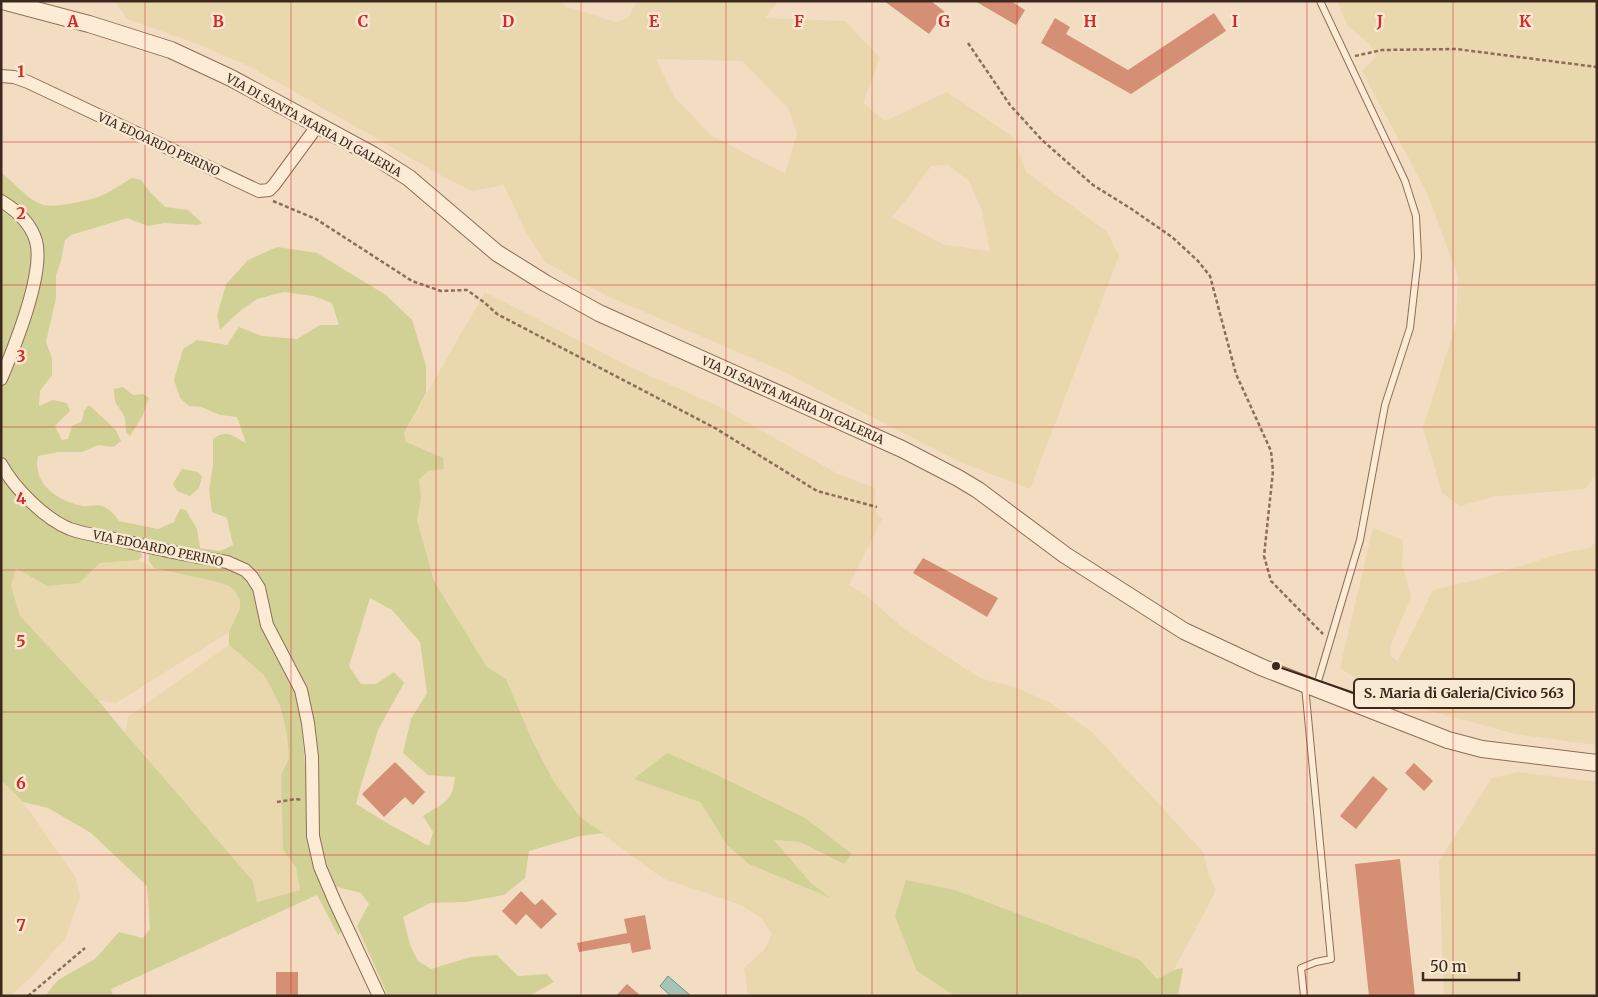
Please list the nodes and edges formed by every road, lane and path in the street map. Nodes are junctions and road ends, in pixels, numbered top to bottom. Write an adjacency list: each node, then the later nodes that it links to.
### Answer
1 (2, 1): 7 (street, VIA DI SANTA MARIA DI GALERIA)
2 (1320, 1): 4 (lane)
3 (968, 43): 13 (path)
4 (1347, 58): 5 (path); 13 (lane)
5 (1597, 67)
6 (1, 76): 8 (street, VIA EDOARDO PERINO)
7 (318, 124): 8 (street); 14 (street, VIA DI SANTA MARIA DI GALERIA)
8 (264, 191): 12 (path)
9 (1, 201): 10 (street)
10 (1, 379)
11 (1, 464): 17 (street, VIA EDOARDO PERINO)
12 (877, 507)
13 (1330, 641): 14 (lane)
14 (1310, 686): 15 (street, VIA DI SANTA MARIA DI GALERIA); 21 (lane)
15 (1597, 763)
16 (277, 802): 17 (path)
17 (312, 803): 20 (street, VIA EDOARDO PERINO)
18 (85, 948): 19 (path)
19 (28, 996)
20 (379, 996)
21 (1304, 996)

